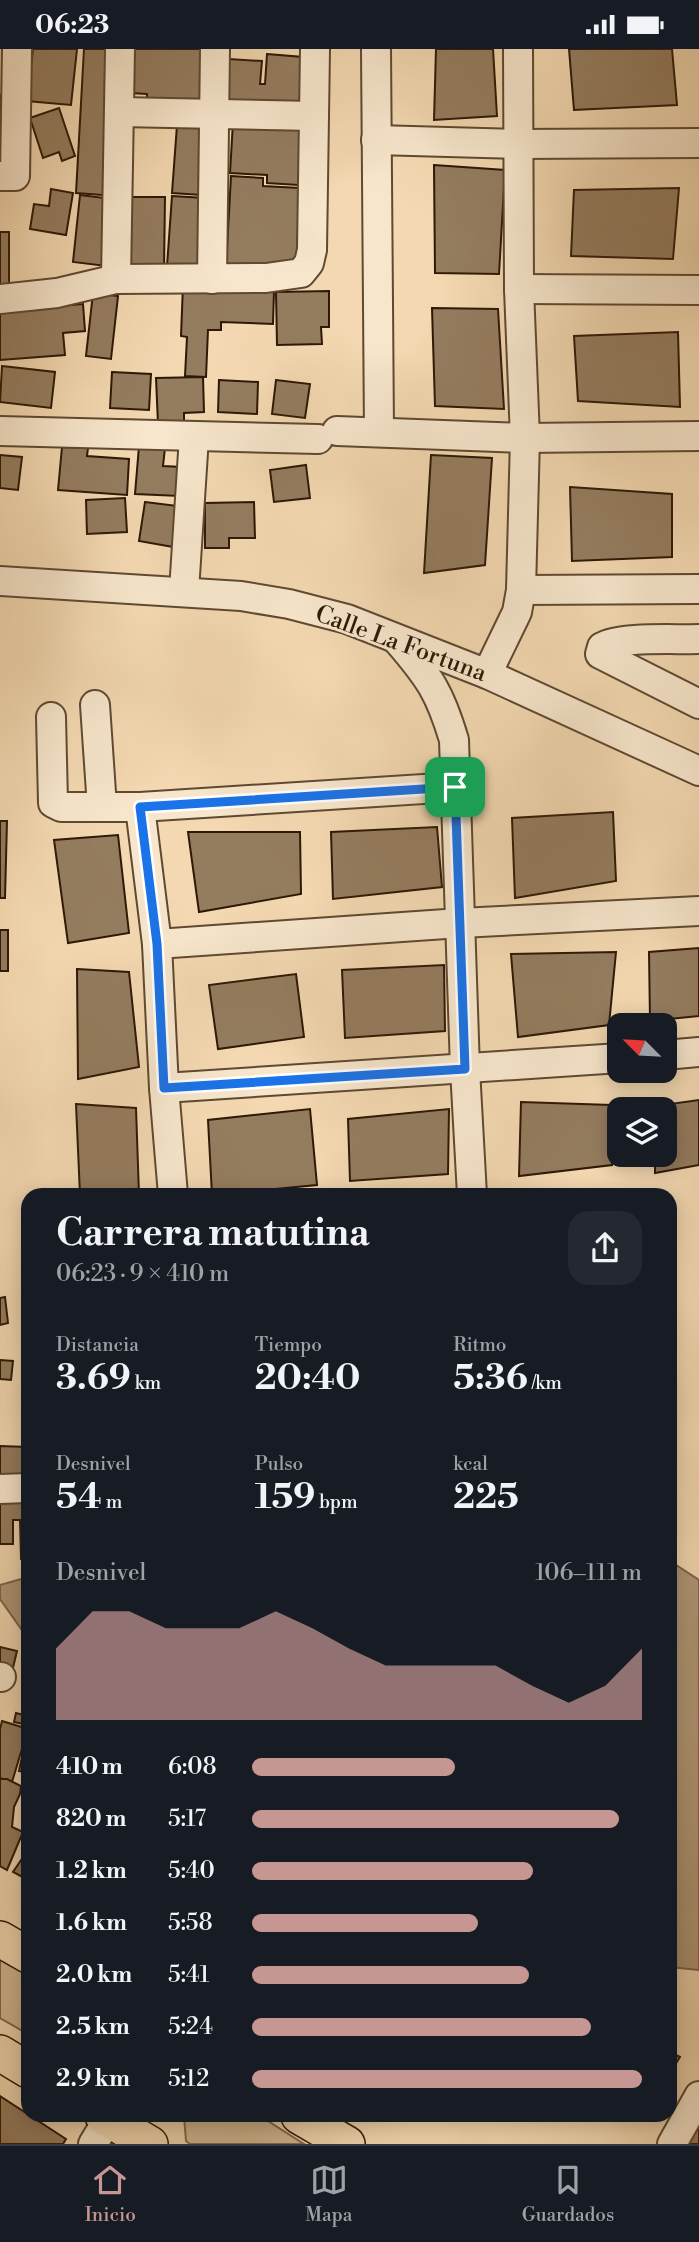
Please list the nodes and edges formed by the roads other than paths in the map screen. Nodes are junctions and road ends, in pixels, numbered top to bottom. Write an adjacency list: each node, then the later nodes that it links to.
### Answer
1 (17, 49): 13 (street)
2 (120, 49): 7 (street)
3 (215, 49): 8 (street)
4 (315, 49): 9 (street)
5 (376, 49): 10 (street)
6 (518, 49): 12 (street)
7 (120, 112): 8 (street); 14 (street)
8 (214, 114): 9 (street); 15 (street)
9 (313, 116): 15 (street)
10 (376, 140): 12 (street); 20 (street)
11 (699, 142): 12 (street)
12 (518, 144): 16 (street)
13 (0, 176)
14 (116, 279): 15 (street); 18 (street)
15 (212, 279)
16 (519, 289): 17 (street); 23 (street)
17 (699, 290)
18 (0, 299)
19 (0, 431): 22 (street)
20 (379, 432): 22 (street); 23 (street)
21 (699, 436): 23 (street)
22 (194, 437): 27 (street)
23 (525, 438): 26 (street)
24 (0, 580): 27 (street, Calle La Fortuna)
25 (699, 589): 26 (street)
26 (522, 590): 30 (street)
27 (184, 591): 28 (street, Calle La Fortuna)
28 (394, 636): 30 (street, Calle La Fortuna); 35 (street)
29 (699, 639): 31 (street)
30 (487, 674): 34 (street, Calle La Fortuna)
31 (699, 704)
32 (95, 705): 36 (street)
33 (51, 717): 36 (street)
34 (699, 771)
35 (455, 787): 37 (street); 39 (street)
36 (102, 807): 37 (street)
37 (140, 807): 40 (street)
38 (699, 911): 39 (street)
39 (460, 923): 40 (street); 44 (street)
40 (157, 944): 45 (street)
41 (699, 1052): 42 (street)
42 (677, 1054)
43 (607, 1059): 44 (street)
44 (465, 1069): 45 (street); 47 (street)
45 (164, 1088): 46 (street)
46 (172, 1188)
47 (472, 1188)
48 (21, 1488): 49 (street)
49 (0, 1489)
50 (0, 1939): 51 (main road)
51 (21, 1951)
52 (0, 2053): 53 (main road)
53 (21, 2066)
54 (699, 2096): 59 (street)
55 (309, 2122): 58 (main road)
56 (104, 2124): 57 (main road)
57 (150, 2144)
58 (347, 2144)
59 (672, 2144)

